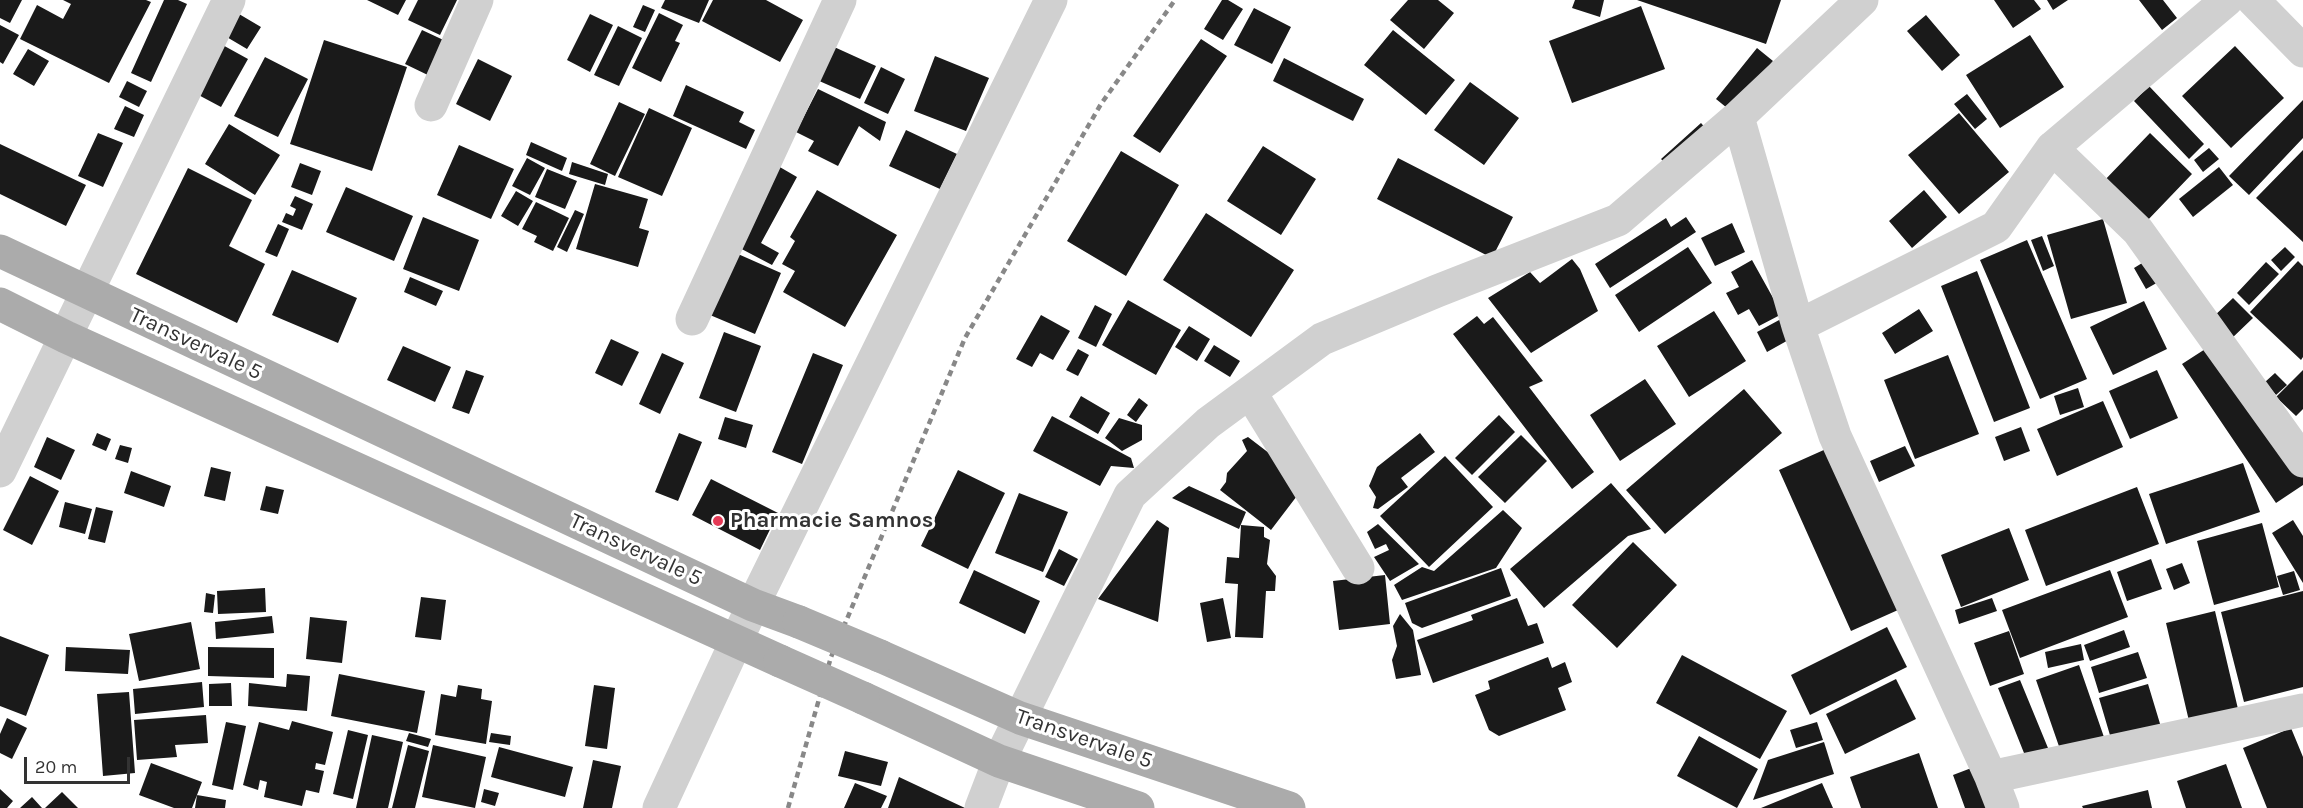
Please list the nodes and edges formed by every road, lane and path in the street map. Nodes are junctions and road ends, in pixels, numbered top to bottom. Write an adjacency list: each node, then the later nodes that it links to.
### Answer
1 (229, 0): 13 (street)
2 (477, 0): 9 (street)
3 (840, 0): 15 (street)
4 (1051, 0): 22 (street)
5 (1862, 0): 10 (street)
6 (2227, 0): 11 (street)
7 (2253, 0): 8 (street)
8 (2303, 51)
9 (431, 105)
10 (1738, 117): 16 (street); 18 (street)
11 (2052, 148): 16 (street); 19 (street)
12 (0, 251): 13 (main road, Transvervale 5)
13 (88, 293): 17 (street); 22 (main road, Transvervale 5)
14 (0, 304): 17 (main road, Transvervale 5)
15 (692, 319)
16 (1798, 326): 27 (street)
17 (66, 337): 20 (street); 23 (main road, Transvervale 5)
18 (1250, 392): 21 (street); 25 (street)
19 (2303, 461)
20 (0, 471)
21 (1358, 568)
22 (753, 605): 23 (street); 25 (main road, Transvervale 5, bridge)
23 (737, 639): 26 (main road, Transvervale 5, bridge); 28 (street)
24 (2303, 710): 27 (street)
25 (1020, 718): 26 (street); 32 (main road, Transvervale 5)
26 (999, 761): 29 (street); 30 (street); 31 (main road, Transvervale 5)
27 (1991, 777): 33 (street)
28 (659, 808)
29 (981, 808)
30 (992, 808)
31 (1138, 808)
32 (1289, 808)
33 (2003, 808)

